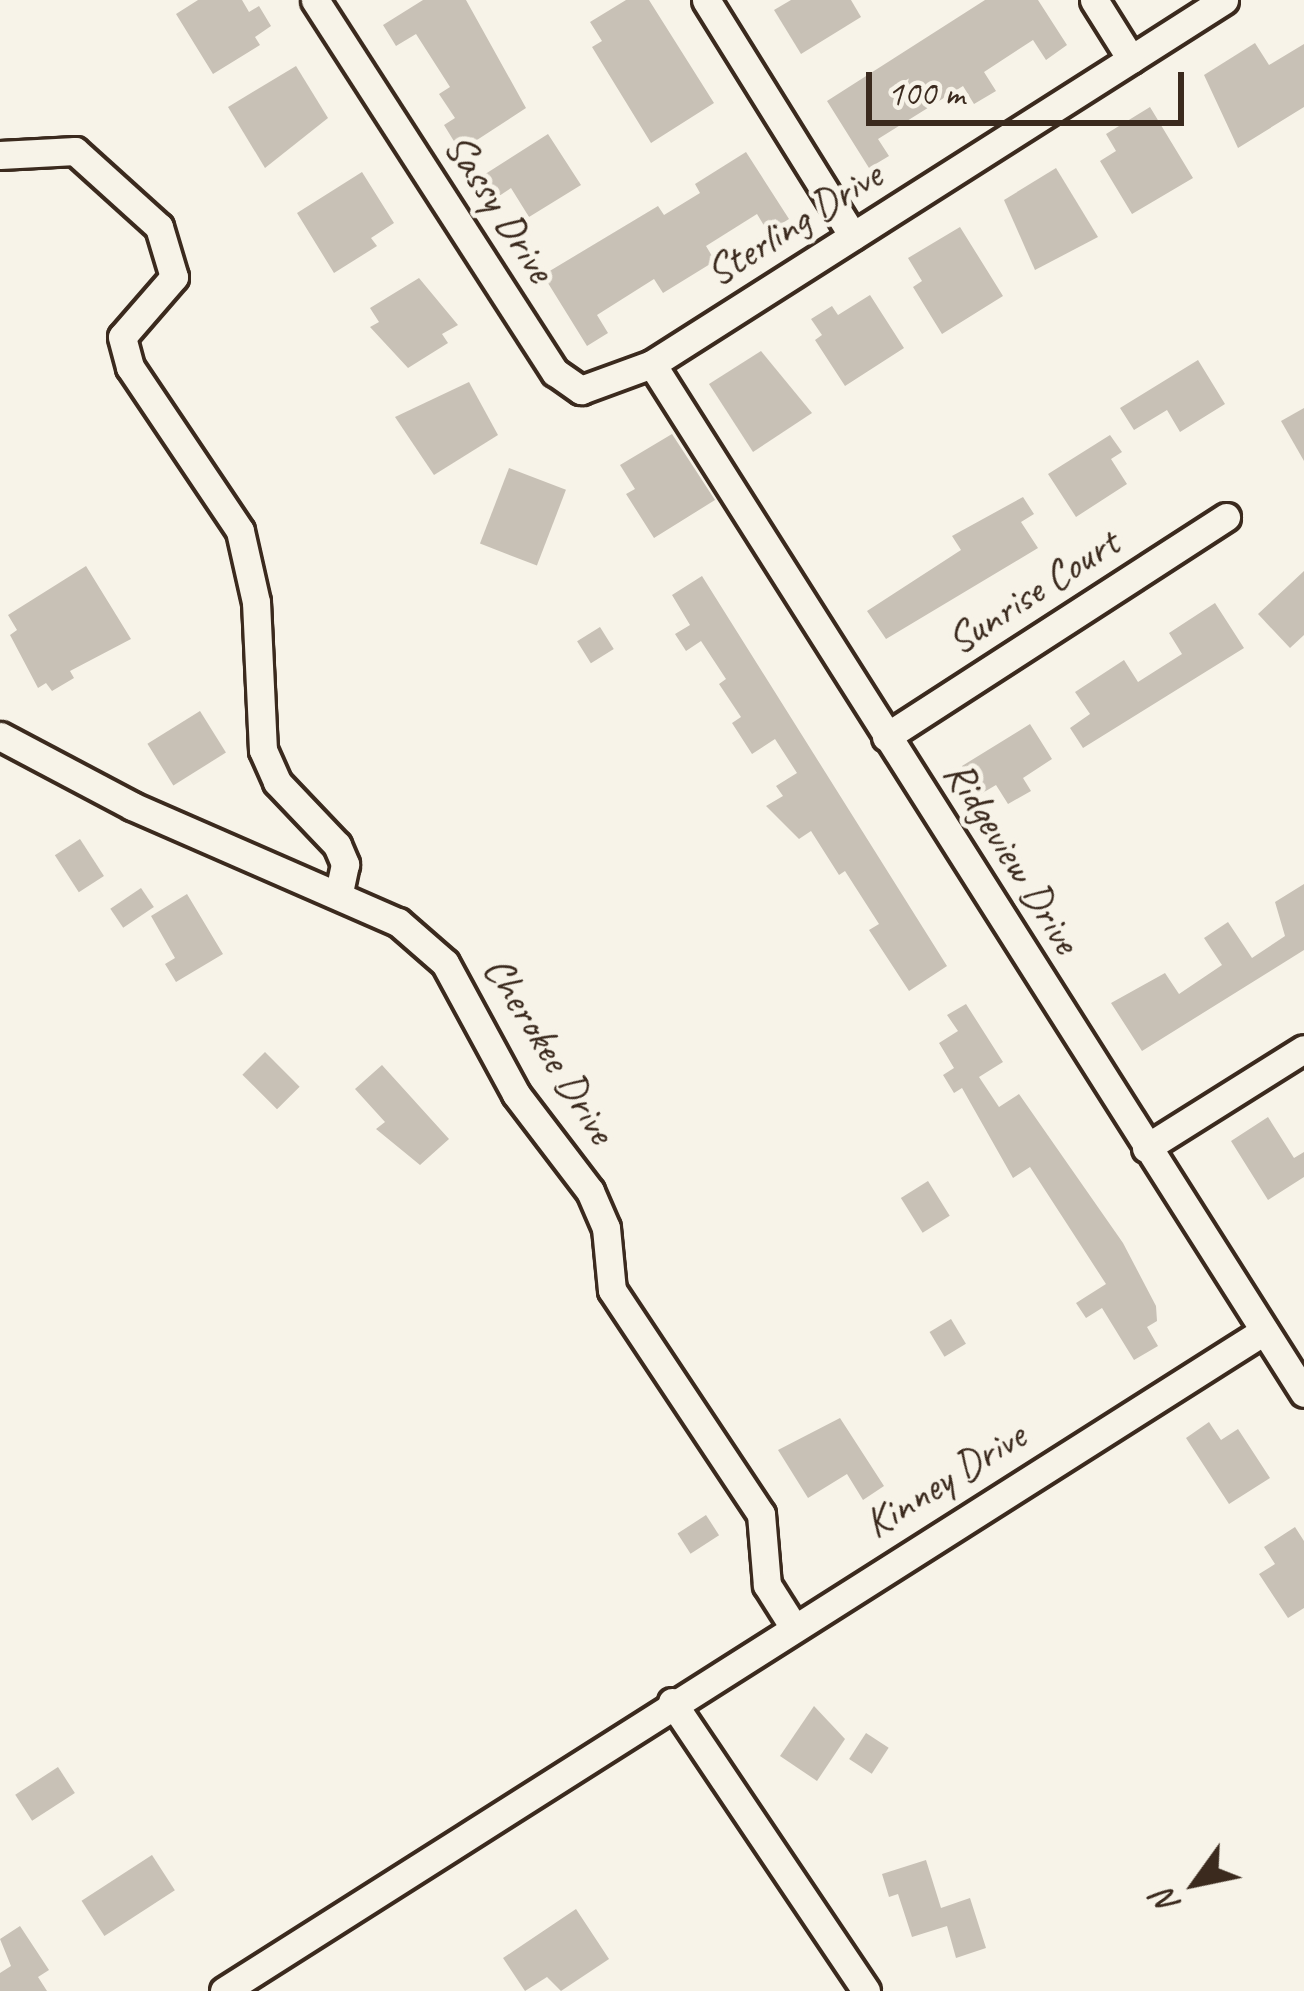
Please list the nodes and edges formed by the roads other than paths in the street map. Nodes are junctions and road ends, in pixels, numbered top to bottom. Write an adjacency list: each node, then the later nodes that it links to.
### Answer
1 (315, 0): 8 (street, Sassy Drive)
2 (706, 0): 7 (street)
3 (1094, 0): 5 (street)
4 (1224, 0): 5 (street, Sterling Drive)
5 (1131, 59): 7 (street, Sterling Drive)
6 (0, 155): 12 (street)
7 (853, 236): 8 (street, Sterling Drive)
8 (652, 364): 11 (street, Ridgeview Drive)
9 (1226, 517): 11 (street, Sunrise Court)
10 (0, 736): 12 (street, Cherokee Drive)
11 (886, 737): 14 (street, Ridgeview Drive)
12 (339, 892): 17 (street, Cherokee Drive)
13 (1304, 1049): 14 (street)
14 (1146, 1148): 15 (street, Ridgeview Drive)
15 (1264, 1331): 16 (street, Ridgeview Drive); 17 (street, Kinney Drive)
16 (1304, 1393)
17 (793, 1625): 18 (street, Kinney Drive)
18 (672, 1702): 19 (street, Kinney Drive); 20 (street)
19 (224, 1991)
20 (866, 1991)

